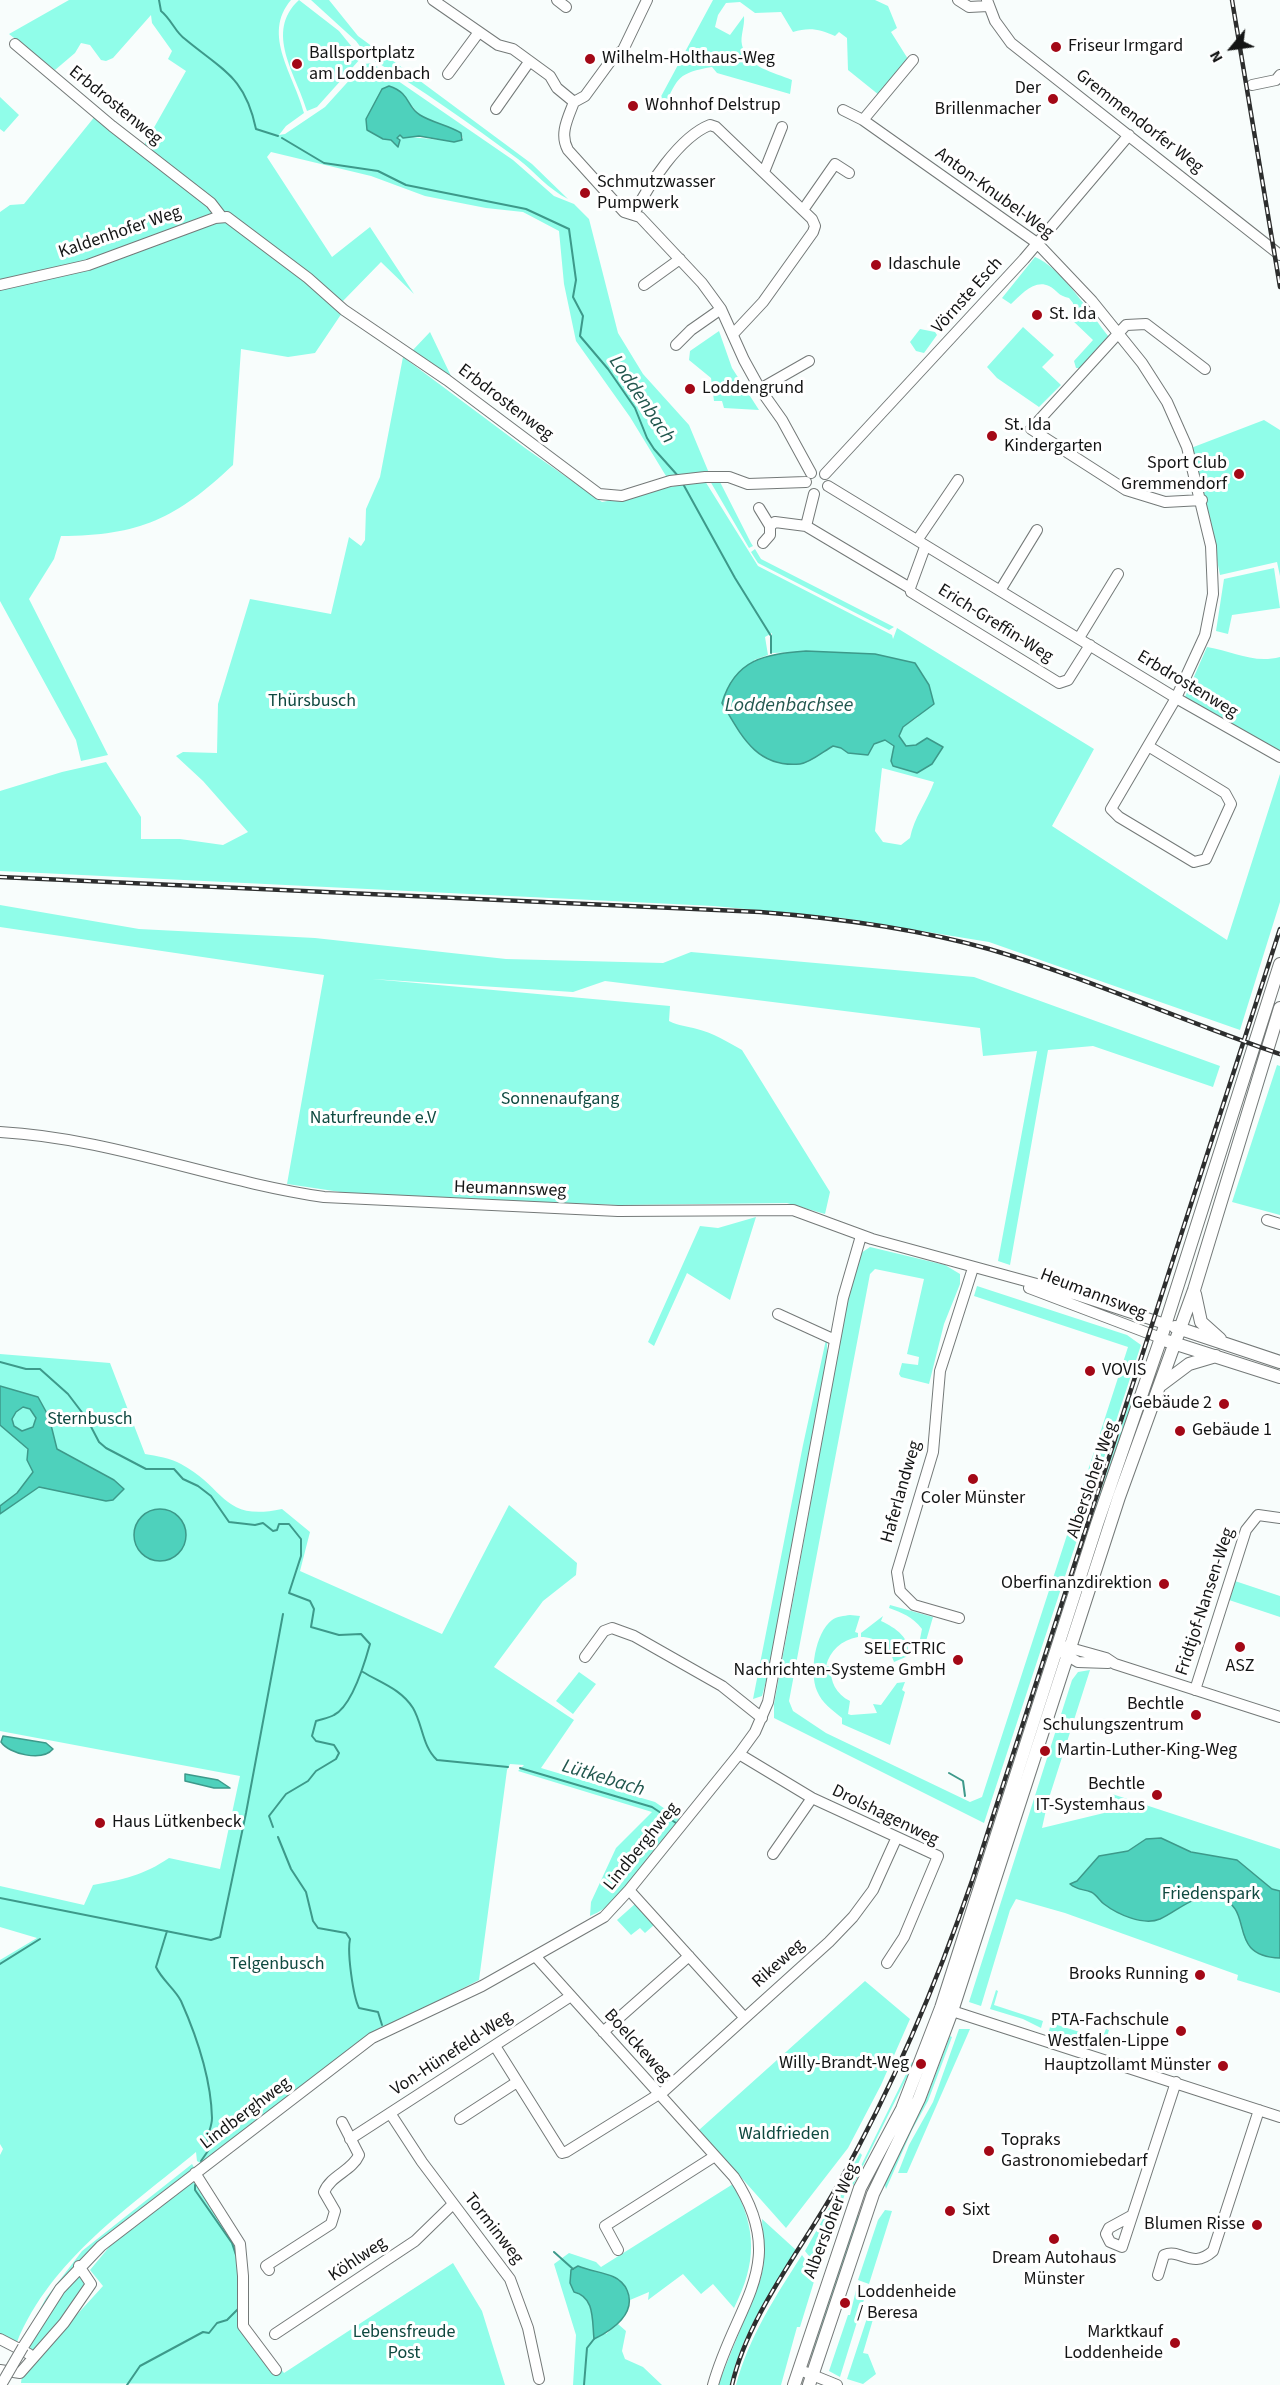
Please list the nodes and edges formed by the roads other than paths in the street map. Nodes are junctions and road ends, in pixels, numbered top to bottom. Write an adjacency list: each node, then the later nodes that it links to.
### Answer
1 (433, 0): 7 (street)
2 (557, 0): 6 (street)
3 (647, 0): 14 (street)
4 (962, 0): 5 (street, Gremmendorfer Weg)
5 (988, 3): 19 (street, Gremmendorfer Weg)
6 (566, 7)
7 (479, 32): 10 (street); 11 (street)
8 (15, 44): 24 (street, Erbdrostenweg)
9 (913, 60): 17 (street)
10 (529, 62): 14 (street); 15 (street)
11 (448, 74)
12 (1280, 75): 13 (street)
13 (1252, 85)
14 (574, 102): 23 (street)
15 (496, 109)
16 (843, 110): 17 (street, Anton-Knubel-Weg)
17 (863, 120): 25 (street, Anton-Knubel-Weg)
18 (782, 127): 20 (street)
19 (1129, 135): 25 (street, Vörnste Esch); 26 (street, Gremmendorfer Weg)
20 (764, 172): 22 (street); 23 (street)
21 (849, 173): 22 (street)
22 (803, 210): 32 (street)
23 (634, 214): 27 (street)
24 (218, 217): 28 (street, Kaldenhofer Weg); 38 (street, Erbdrostenweg)
25 (1037, 243): 31 (street, Anton-Knubel-Weg); 37 (street, Vörnste Esch)
26 (1280, 255)
27 (680, 259): 29 (street); 30 (street)
28 (0, 285)
29 (644, 285)
30 (721, 309): 32 (street); 33 (street)
31 (1118, 332): 35 (street); 42 (street, Anton-Knubel-Weg); 42 (street)
32 (734, 333): 36 (street)
33 (676, 345)
34 (809, 361): 36 (street)
35 (1205, 369)
36 (760, 388): 38 (street)
37 (825, 474): 38 (street, Erbdrostenweg); 40 (street)
38 (808, 478): 41 (street)
39 (958, 480): 48 (street)
40 (828, 486): 41 (street); 48 (street, Erbdrostenweg)
41 (814, 494): 45 (street)
42 (1202, 500): 54 (street, Anton-Knubel-Weg)
43 (759, 508): 44 (street)
44 (770, 526): 45 (street); 47 (street)
45 (806, 526): 50 (street)
46 (1037, 530): 51 (street)
47 (763, 543)
48 (922, 543): 50 (street, Erich-Greffin-Weg); 51 (street, Erbdrostenweg)
49 (1118, 574): 52 (street)
50 (910, 588): 53 (street, Erich-Greffin-Weg)
51 (1001, 589): 52 (street, Erbdrostenweg)
52 (1079, 638): 53 (street, Erbdrostenweg)
53 (1090, 645): 54 (street, Erbdrostenweg)
54 (1176, 698): 55 (street, Anton-Knubel-Weg); 56 (street, Erbdrostenweg)
55 (1148, 746): 55 (street, Anton-Knubel-Weg)
56 (1280, 757)
57 (1280, 964): 58 (main road, Albersloher Weg)
58 (1274, 1001): 68 (main road, Albersloher Weg)
59 (1280, 1008): 66 (main road, Albersloher Weg)
60 (0, 1132): 63 (street, Heumannsweg)
61 (1267, 1220): 62 (street)
62 (1280, 1224)
63 (861, 1236): 64 (street, Heumannsweg); 71 (street, Lindberghweg)
64 (973, 1268): 65 (street, Heumannsweg); 79 (street, Haferlandweg)
65 (1015, 1280): 68 (street, Heumannsweg); 70 (street, Heumannsweg)
66 (1194, 1290): 69 (main road, Albersloher Weg); 73 (main road)
67 (778, 1314): 71 (street)
68 (1165, 1324): 69 (main road); 70 (main road, Albersloher Weg)
69 (1180, 1329): 72 (main road, Albersloher Weg); 73 (main road)
70 (1161, 1338): 72 (main road); 80 (main road, Albersloher Weg)
71 (835, 1340): 85 (street, Lindberghweg)
72 (1175, 1343): 74 (main road); 77 (main road, Albersloher Weg)
73 (1231, 1347): 75 (main road)
74 (1217, 1356): 76 (main road); 77 (main road)
75 (1280, 1362)
76 (1280, 1377)
77 (1160, 1385): 81 (main road, Albersloher Weg)
78 (1280, 1518): 83 (street, Fridtjof-Nansen-Weg)
79 (959, 1618)
80 (1057, 1646): 81 (street); 95 (main road, Albersloher Weg)
81 (1069, 1652): 83 (street); 95 (main road, Albersloher Weg)
82 (585, 1657): 85 (street)
83 (1195, 1690): 84 (street)
84 (1280, 1717)
85 (762, 1718): 86 (street, Lindberghweg)
86 (739, 1754): 87 (street, Drolshagenweg); 90 (street, Lindberghweg)
87 (812, 1798): 88 (street, Drolshagenweg); 89 (street, Drolshagenweg)
88 (896, 1839): 93 (street, Drolshagenweg); 96 (street, Rikeweg)
89 (773, 1854)
90 (629, 1890): 91 (street); 92 (street, Lindberghweg)
91 (689, 1956): 96 (street); 97 (street)
92 (536, 1957): 94 (street, Boelckeweg); 109 (street, Lindberghweg)
93 (887, 1963)
94 (571, 1996): 97 (street, Boelckeweg); 98 (street, Von-Hünefeld-Weg)
95 (946, 2009): 100 (street); 119 (main road, Albersloher Weg); 123 (main road, Albersloher Weg)
96 (744, 2017): 101 (street, Rikeweg)
97 (603, 2032): 101 (street, Boelckeweg)
98 (495, 2046): 99 (street); 103 (street, Von-Hünefeld-Weg)
99 (517, 2082): 101 (street, Rikeweg); 105 (street)
100 (1176, 2082): 102 (street); 111 (street)
101 (658, 2094): 108 (street, Boelckeweg)
102 (1259, 2110): 104 (street); 115 (street)
103 (390, 2113): 107 (street, Von-Hünefeld-Weg); 110 (street, Torminweg)
104 (1280, 2117)
105 (459, 2119)
106 (342, 2122): 107 (street)
107 (350, 2139): 114 (street)
108 (715, 2156): 112 (street); 125 (street, Boelckeweg)
109 (195, 2173): 113 (street, Lindberghweg); 121 (street, Lindberghweg)
110 (453, 2204): 116 (street, Köhlweg); 122 (street, Torminweg)
111 (1131, 2216)
112 (618, 2250)
113 (79, 2266): 118 (street); 124 (street, Lindberghweg, bridge)
114 (269, 2270)
115 (1158, 2275)
116 (275, 2334)
117 (0, 2339): 118 (street)
118 (34, 2356): 120 (street)
119 (799, 2369): 123 (street); 126 (main road, Albersloher Weg)
120 (0, 2370)
121 (276, 2370)
122 (539, 2379)
123 (811, 2380): 127 (street)
124 (1, 2385)
125 (713, 2385)
126 (794, 2385)
127 (837, 2385)

